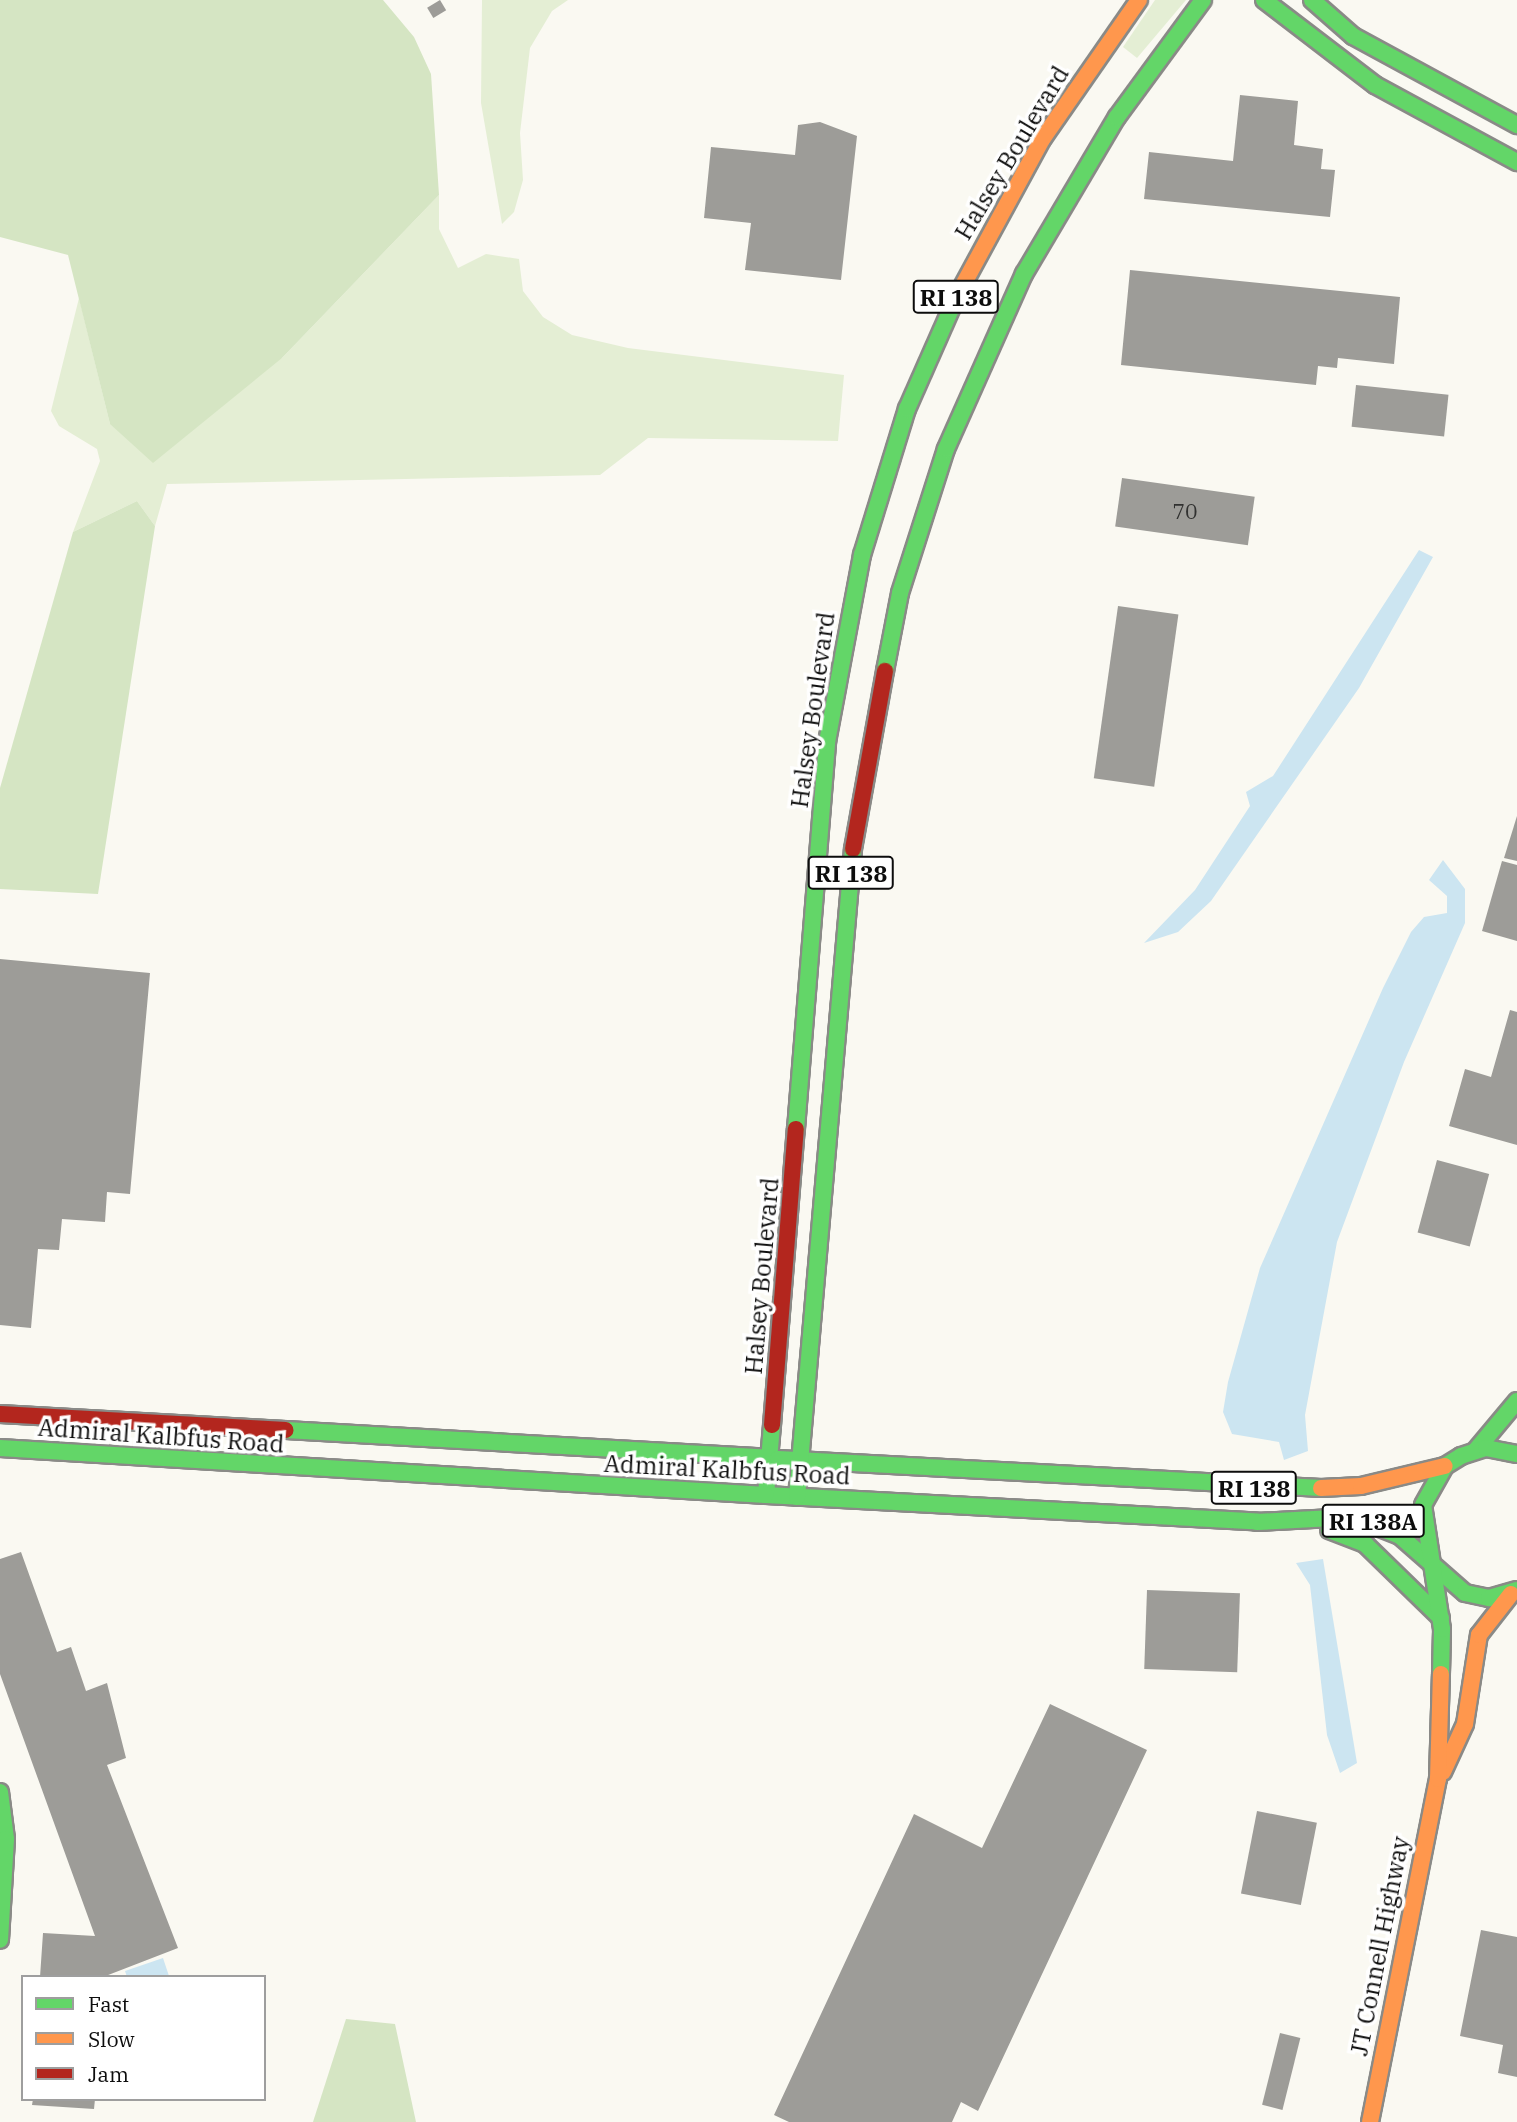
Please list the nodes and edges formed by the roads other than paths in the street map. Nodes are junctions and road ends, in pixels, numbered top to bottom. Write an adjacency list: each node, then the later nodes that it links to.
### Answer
1 (1139, 0): 12 (main road, Halsey Boulevard / RI 138)
2 (1203, 0): 13 (main road, RI 138)
3 (1264, 0): 6 (main road)
4 (1312, 0): 5 (main road)
5 (1517, 125)
6 (1517, 162)
7 (1517, 1401): 10 (main road)
8 (0, 1414): 12 (main road, Admiral Kalbfus Road)
9 (0, 1448): 15 (main road, Admiral Kalbfus Road)
10 (1476, 1450): 11 (main road); 14 (main road, RI 138)
11 (1517, 1454)
12 (769, 1458): 13 (main road, Admiral Kalbfus Road); 15 (main road, Halsey Boulevard / RI 138)
13 (802, 1461): 14 (main road, Admiral Kalbfus Road / RI 138); 16 (main road)
14 (1445, 1466): 18 (main road, JT Connell Highway)
15 (766, 1495): 16 (main road, Admiral Kalbfus Road / RI 138)
16 (797, 1497): 17 (main road, Admiral Kalbfus Road / RI 138)
17 (1296, 1522): 18 (main road, Admiral Kalbfus Road / RI 138A); 20 (main road, RI 138)
18 (1432, 1570): 19 (main road, RI 138A); 20 (main road, JT Connell Highway)
19 (1515, 1592): 21 (main road, JT Connell Highway)
20 (1441, 1618): 21 (main road, JT Connell Highway)
21 (1438, 1779): 24 (main road, JT Connell Highway)
22 (0, 1792): 23 (main road)
23 (0, 1940)
24 (1370, 2122)

